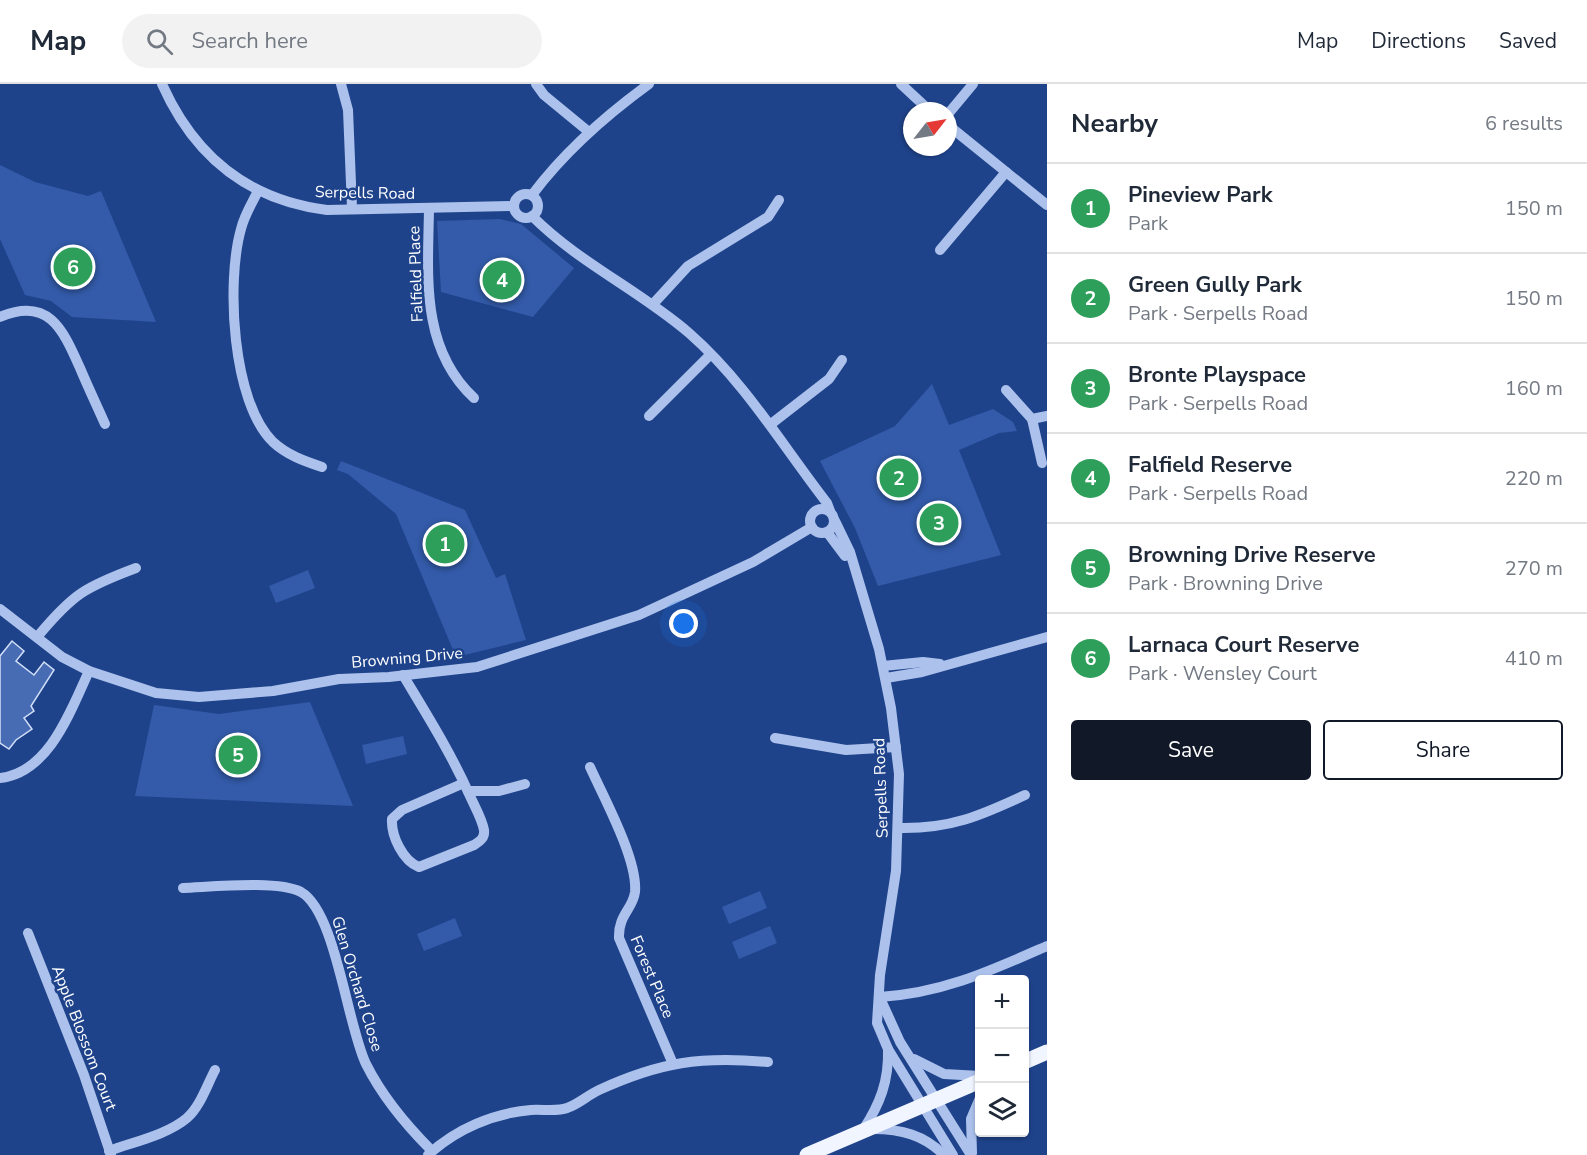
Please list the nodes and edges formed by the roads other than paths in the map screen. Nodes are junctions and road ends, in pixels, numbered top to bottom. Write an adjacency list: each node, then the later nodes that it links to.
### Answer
1 (162, 84): 12 (street, Serpells Road)
2 (341, 84): 17 (street)
3 (536, 84): 9 (street)
4 (649, 84): 9 (street)
5 (901, 84): 7 (street)
6 (973, 84): 8 (street)
7 (920, 102)
8 (957, 103)
9 (589, 132): 13 (street)
10 (957, 132): 11 (street)
11 (1006, 172): 16 (street); 20 (street)
12 (258, 191): 17 (street, Serpells Road); 33 (street)
13 (532, 195): 15 (street); 19 (street)
14 (779, 201): 21 (street)
15 (514, 206): 18 (street, Serpells Road); 19 (street)
16 (1047, 206)
17 (352, 208): 18 (street, Serpells Road)
18 (429, 208): 26 (street, Falfield Place)
19 (532, 216): 21 (street, Serpells Road)
20 (940, 250)
21 (654, 303): 23 (street, Serpells Road)
22 (0, 317): 30 (street)
23 (710, 355): 27 (street); 31 (street, Serpells Road)
24 (842, 360): 31 (street)
25 (1006, 390): 29 (street)
26 (474, 398)
27 (650, 416)
28 (1047, 416): 29 (street)
29 (1032, 419): 32 (street)
30 (105, 424)
31 (771, 424): 34 (street, Serpells Road)
32 (1042, 463)
33 (322, 467)
34 (804, 473): 35 (street, Serpells Road); 36 (street, Serpells Road)
35 (816, 510): 36 (street); 37 (street)
36 (832, 516): 38 (street); 40 (street, Serpells Road)
37 (812, 527): 38 (street); 47 (street, Browning Drive)
38 (827, 532): 40 (street, Serpells Road)
39 (136, 568): 42 (street)
40 (857, 580): 45 (street, Serpells Road)
41 (0, 609): 42 (street, Browning Drive)
42 (38, 636): 46 (street, Browning Drive)
43 (1047, 637): 44 (street)
44 (944, 665): 45 (street); 48 (street)
45 (884, 666): 48 (street, Serpells Road)
46 (89, 671): 47 (street, Browning Drive); 52 (street)
47 (403, 675): 54 (street)
48 (886, 678): 50 (street, Serpells Road)
49 (775, 738): 50 (street)
50 (896, 747): 56 (street, Serpells Road)
51 (590, 767): 66 (street, Forest Place)
52 (0, 778)
53 (525, 784): 54 (street)
54 (466, 787): 54 (street)
55 (1025, 795): 56 (street)
56 (899, 828): 60 (street, Serpells Road)
57 (183, 888): 74 (street, Glen Orchard Close)
58 (28, 933): 73 (street, Apple Blossom Court)
59 (1047, 946): 60 (street)
60 (880, 997): 61 (street, Serpells Road); 63 (street, Serpells Road)
61 (888, 1049): 70 (street, Serpells Road); 72 (street, Serpells Road)
62 (1047, 1052): 64 (main road)
63 (909, 1055): 68 (street); 70 (street, Serpells Road)
64 (1029, 1060)
65 (768, 1062): 66 (street)
66 (673, 1064): 74 (street)
67 (215, 1070): 73 (street)
68 (975, 1076)
69 (975, 1083): 70 (main road)
70 (930, 1102): 72 (main road); 77 (street, Serpells Road); 78 (street, Serpells Road)
71 (975, 1110): 78 (street, Serpells Road)
72 (863, 1130): 75 (main road); 76 (street)
73 (110, 1153)
74 (430, 1153)
75 (807, 1155)
76 (944, 1155)
77 (953, 1155)
78 (972, 1155)

